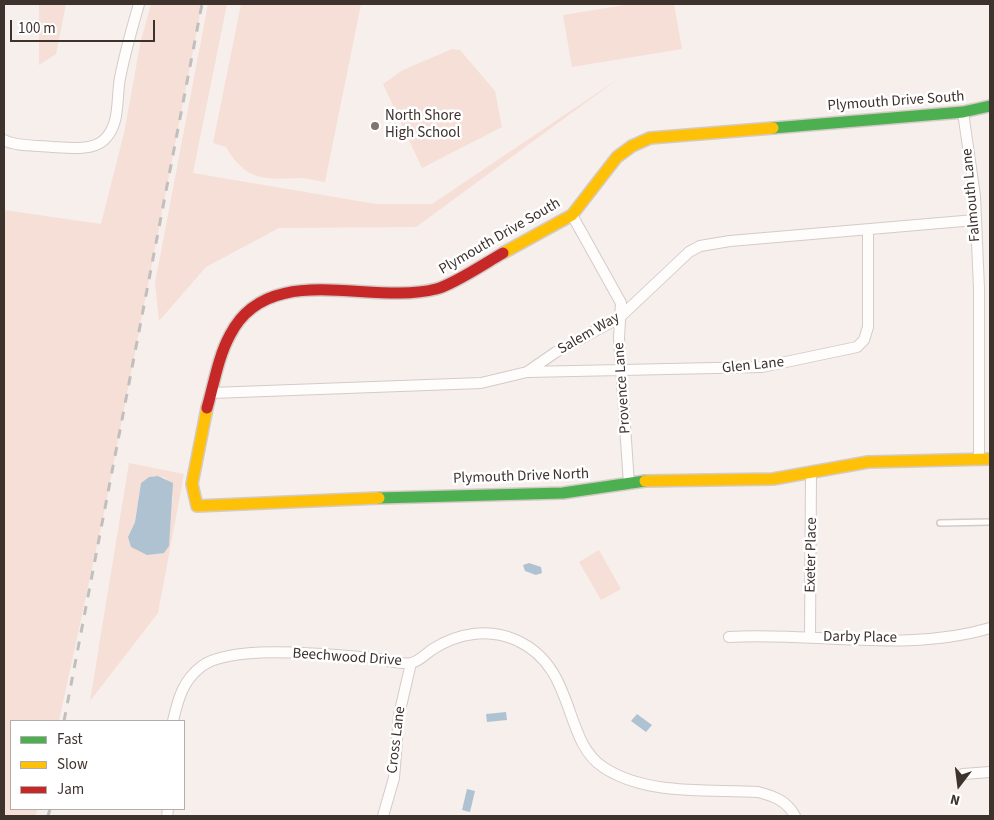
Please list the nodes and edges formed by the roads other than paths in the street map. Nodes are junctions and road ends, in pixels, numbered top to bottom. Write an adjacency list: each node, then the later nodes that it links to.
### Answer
1 (139, 4): 4 (street)
2 (987, 110): 3 (street, Plymouth Drive South)
3 (963, 112): 5 (street, Plymouth Drive South); 6 (street, Falmouth Lane)
4 (4, 140)
5 (572, 215): 8 (street, Provence Lane); 11 (street, Plymouth Drive South)
6 (976, 220): 7 (street, Salem Way); 12 (street, Falmouth Lane)
7 (868, 230): 8 (street, Salem Way); 10 (street, Glen Lane)
8 (619, 318): 9 (street, Salem Way); 10 (street, Provence Lane)
9 (527, 372): 10 (street, Glen Lane); 11 (street, Salem Way)
10 (623, 372): 14 (street, Provence Lane)
11 (212, 393): 14 (street, Plymouth Drive North)
12 (984, 459): 13 (street, Plymouth Drive North)
13 (812, 473): 14 (street, Plymouth Drive North); 19 (street, Exeter Place)
14 (629, 484)
15 (990, 522): 16 (lane)
16 (940, 523)
17 (990, 628): 19 (street, Darby Place)
18 (729, 637): 19 (street, Darby Place)
19 (810, 637)
20 (411, 663): 21 (street, Beechwood Drive); 24 (street, Cross Lane); 25 (street, Beechwood Drive)
21 (173, 720)
22 (990, 772): 23 (street)
23 (963, 774)
24 (383, 816)
25 (795, 816)

